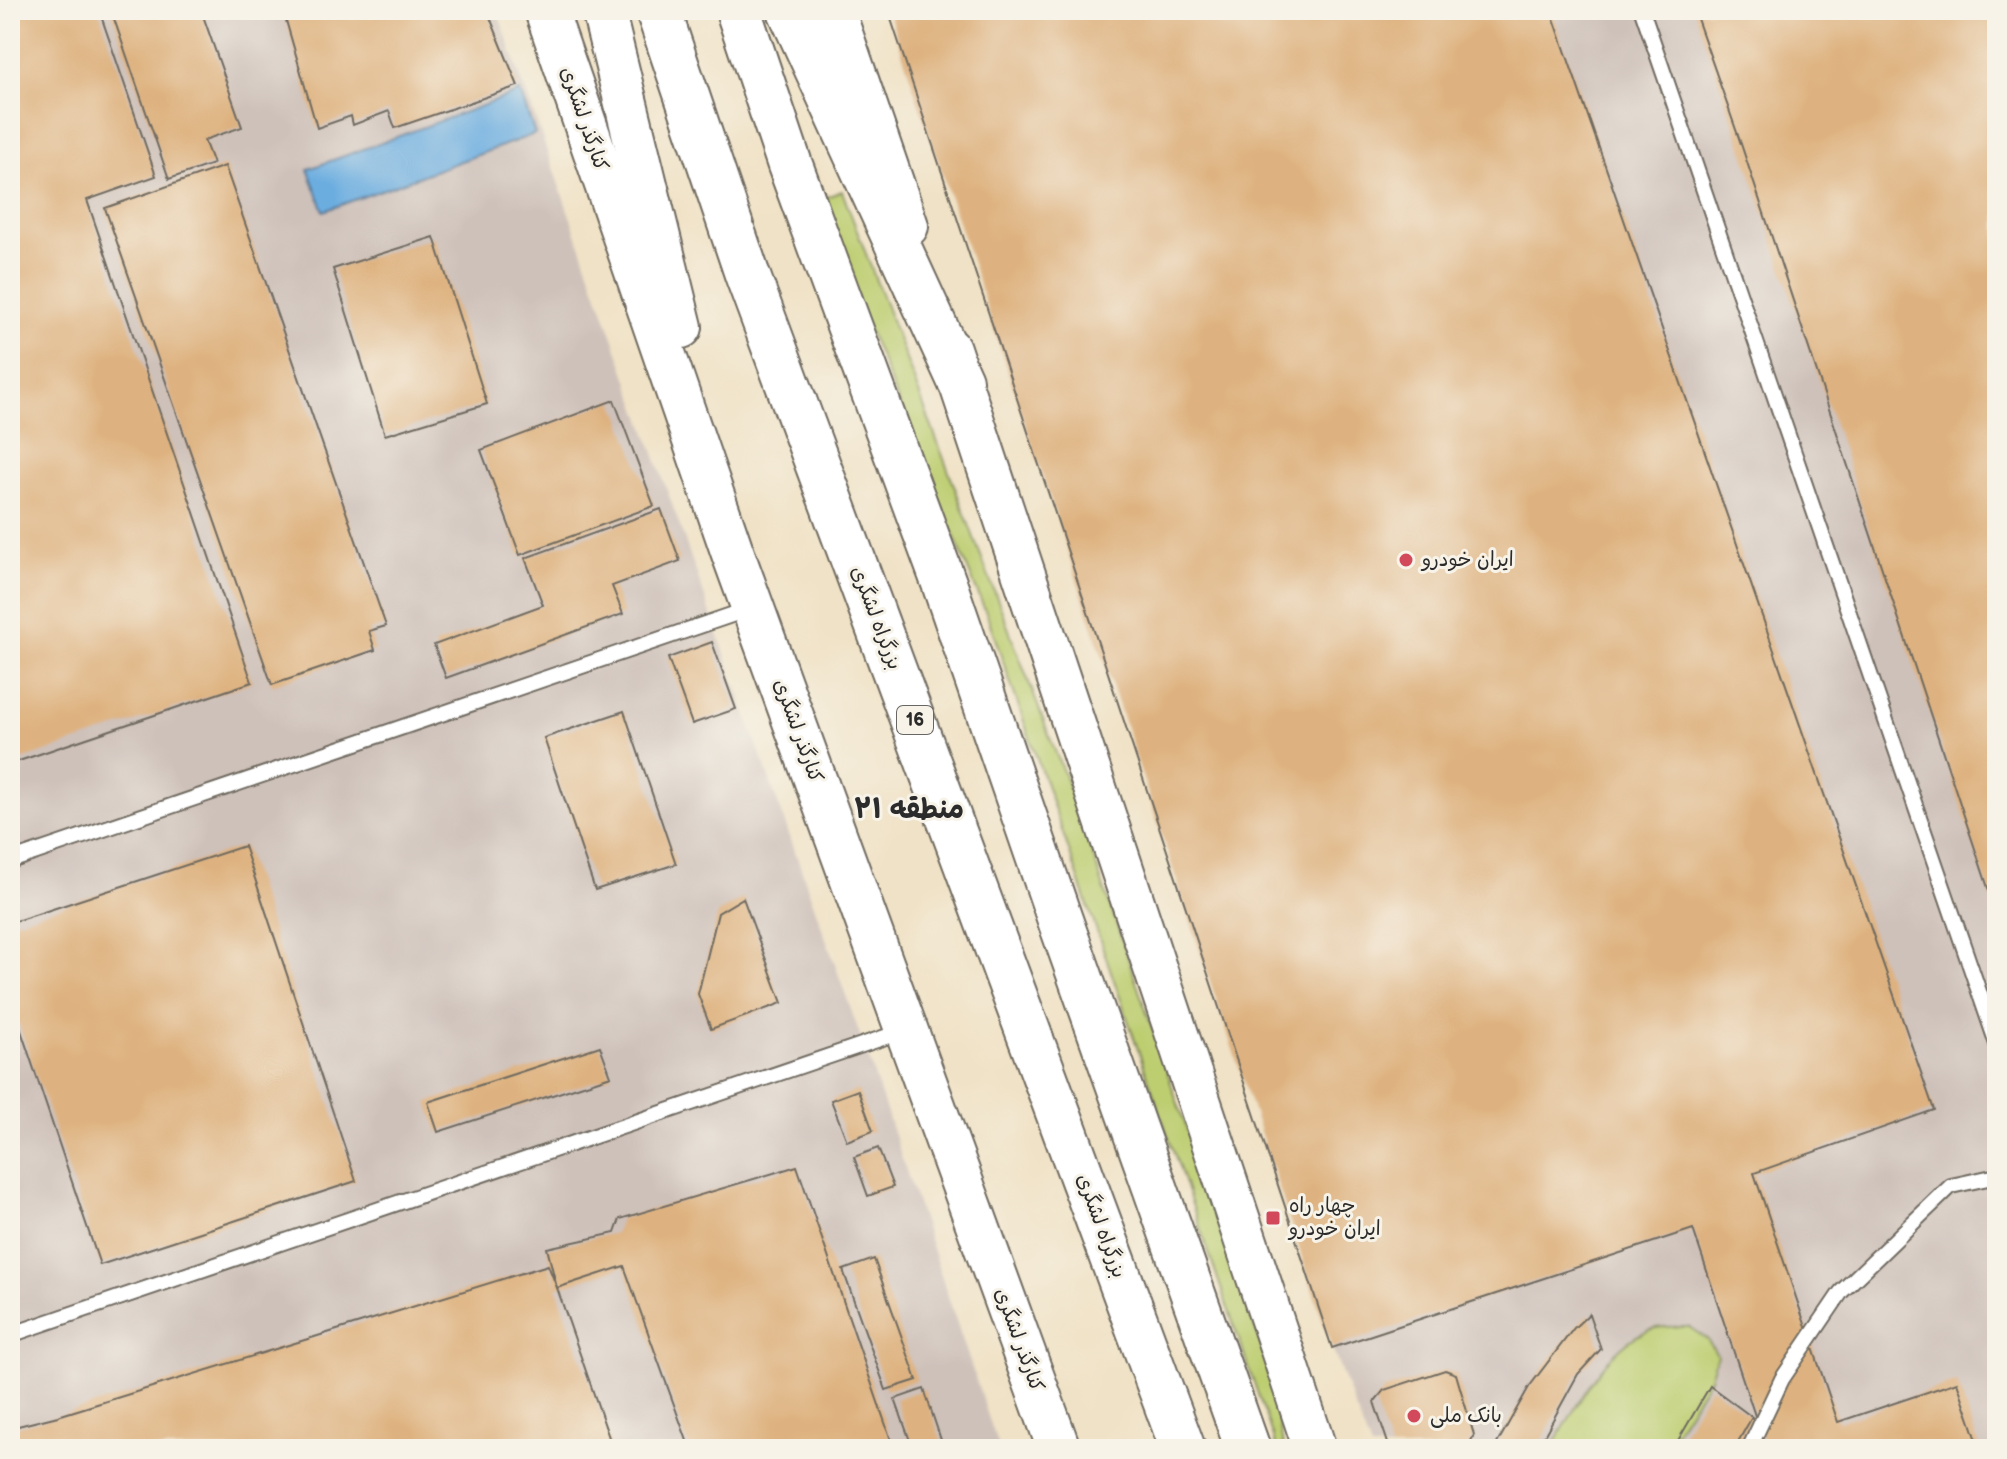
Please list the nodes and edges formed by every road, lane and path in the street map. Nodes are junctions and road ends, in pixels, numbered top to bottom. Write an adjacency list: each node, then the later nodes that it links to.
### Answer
1 (546, 10): 9 (main road, کنارگذر لشگری)
2 (603, 10): 9 (main road)
3 (658, 10): 18 (highway, بزرگراه لشگری / 16)
4 (738, 10): 17 (highway)
5 (790, 10): 8 (highway)
6 (833, 10): 8 (main road)
7 (1642, 10): 13 (lane)
8 (960, 381): 22 (main road)
9 (732, 551): 10 (main road, کنارگذر لشگری)
10 (753, 607): 11 (lane); 12 (main road, کنارگذر لشگری)
11 (10, 861)
12 (907, 1030): 15 (main road, کنارگذر لشگری); 16 (lane)
13 (1997, 1044)
14 (1997, 1176): 23 (lane)
15 (1005, 1300): 19 (main road); 20 (main road, کنارگذر لشگری); 21 (main road)
16 (10, 1335)
17 (1244, 1438)
18 (1179, 1439)
19 (1042, 1449)
20 (1059, 1449)
21 (1082, 1449)
22 (1315, 1449)
23 (1749, 1449)

